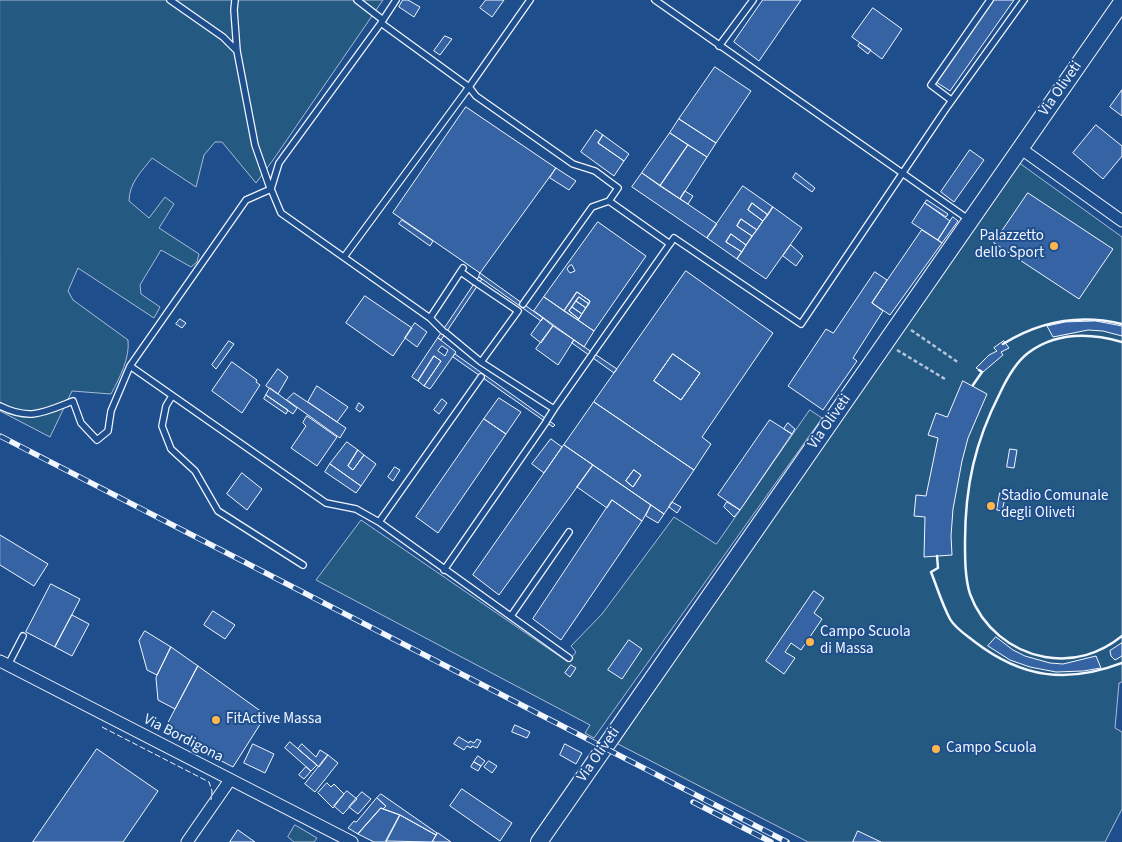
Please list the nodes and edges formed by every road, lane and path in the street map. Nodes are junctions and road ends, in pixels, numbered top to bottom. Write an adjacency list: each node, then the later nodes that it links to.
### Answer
1 (170, 0): 13 (lane)
2 (235, 0): 13 (lane)
3 (357, 0): 11 (lane)
4 (396, 0): 11 (lane)
5 (530, 0): 14 (lane)
6 (655, 0): 12 (lane)
7 (753, 0): 12 (lane)
8 (990, 0): 15 (lane)
9 (1024, 0): 15 (lane)
10 (1122, 2): 16 (main road, Via Oliveti)
11 (382, 21): 14 (lane); 18 (lane)
12 (720, 46): 17 (lane)
13 (237, 51): 18 (lane)
14 (470, 86): 19 (lane); 23 (lane)
15 (951, 100): 17 (lane)
16 (1020, 148): 20 (main road, Via Oliveti); 21 (street)
17 (903, 174): 20 (lane); 22 (lane)
18 (270, 189): 23 (lane); 30 (lane)
19 (609, 201): 22 (lane); 24 (lane)
20 (970, 220): 27 (main road, Via Oliveti)
21 (1122, 221)
22 (670, 244): 35 (lane)
23 (344, 257): 25 (lane)
24 (521, 308): 25 (lane); 28 (lane)
25 (430, 318): 28 (lane)
26 (910, 329): 29 (path)
27 (885, 342): 32 (path); 47 (main road, Via Oliveti)
28 (480, 362): 31 (lane)
29 (959, 363)
30 (130, 366): 33 (lane); 34 (lane)
31 (488, 367): 35 (lane); 36 (lane)
32 (945, 380)
33 (172, 396): 36 (lane); 38 (lane)
34 (0, 406)
35 (554, 409): 39 (lane)
36 (379, 522): 39 (lane)
37 (569, 532): 40 (lane)
38 (303, 565)
39 (444, 570): 40 (lane)
40 (511, 616): 42 (lane)
41 (23, 636): 43 (lane)
42 (570, 658)
43 (4, 663): 44 (street, Via Bordigona)
44 (230, 780): 45 (street); 46 (street, Via Bordigona)
45 (188, 842)
46 (352, 842)
47 (539, 842)

